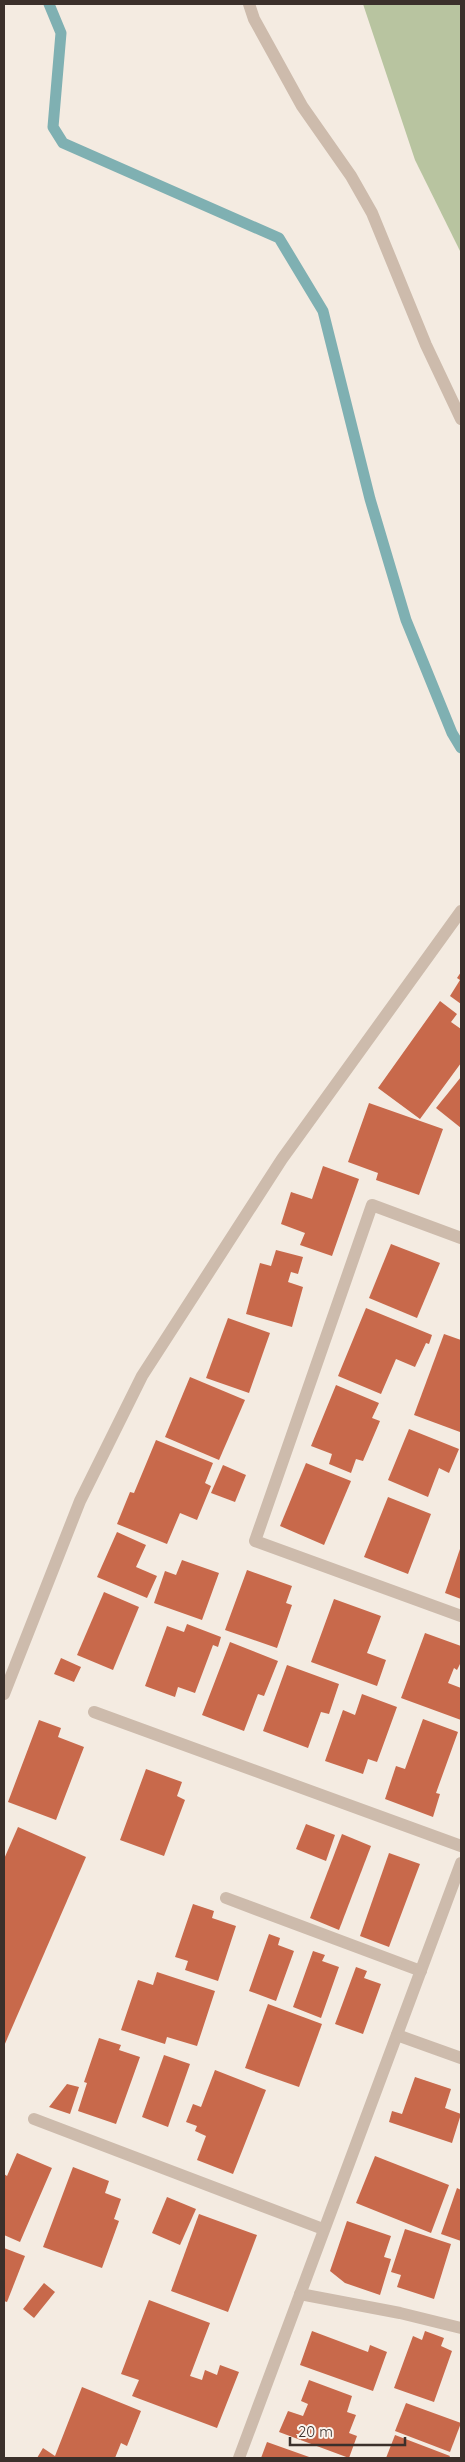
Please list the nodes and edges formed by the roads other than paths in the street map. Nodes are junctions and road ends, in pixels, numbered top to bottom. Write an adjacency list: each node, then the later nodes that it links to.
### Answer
1 (250, 4): 2 (street)
2 (461, 419)
3 (461, 911): 6 (street)
4 (461, 1238): 5 (street)
5 (461, 1616)
6 (4, 1694)
7 (94, 1712): 8 (street)
8 (461, 1846)
9 (461, 1863): 11 (street)
10 (226, 1898): 11 (street)
11 (421, 1971): 12 (street)
12 (397, 2035): 13 (street); 15 (street)
13 (461, 2058)
14 (34, 2119): 15 (street)
15 (323, 2229): 16 (street)
16 (300, 2294): 17 (street); 18 (street)
17 (461, 2328)
18 (238, 2458)

